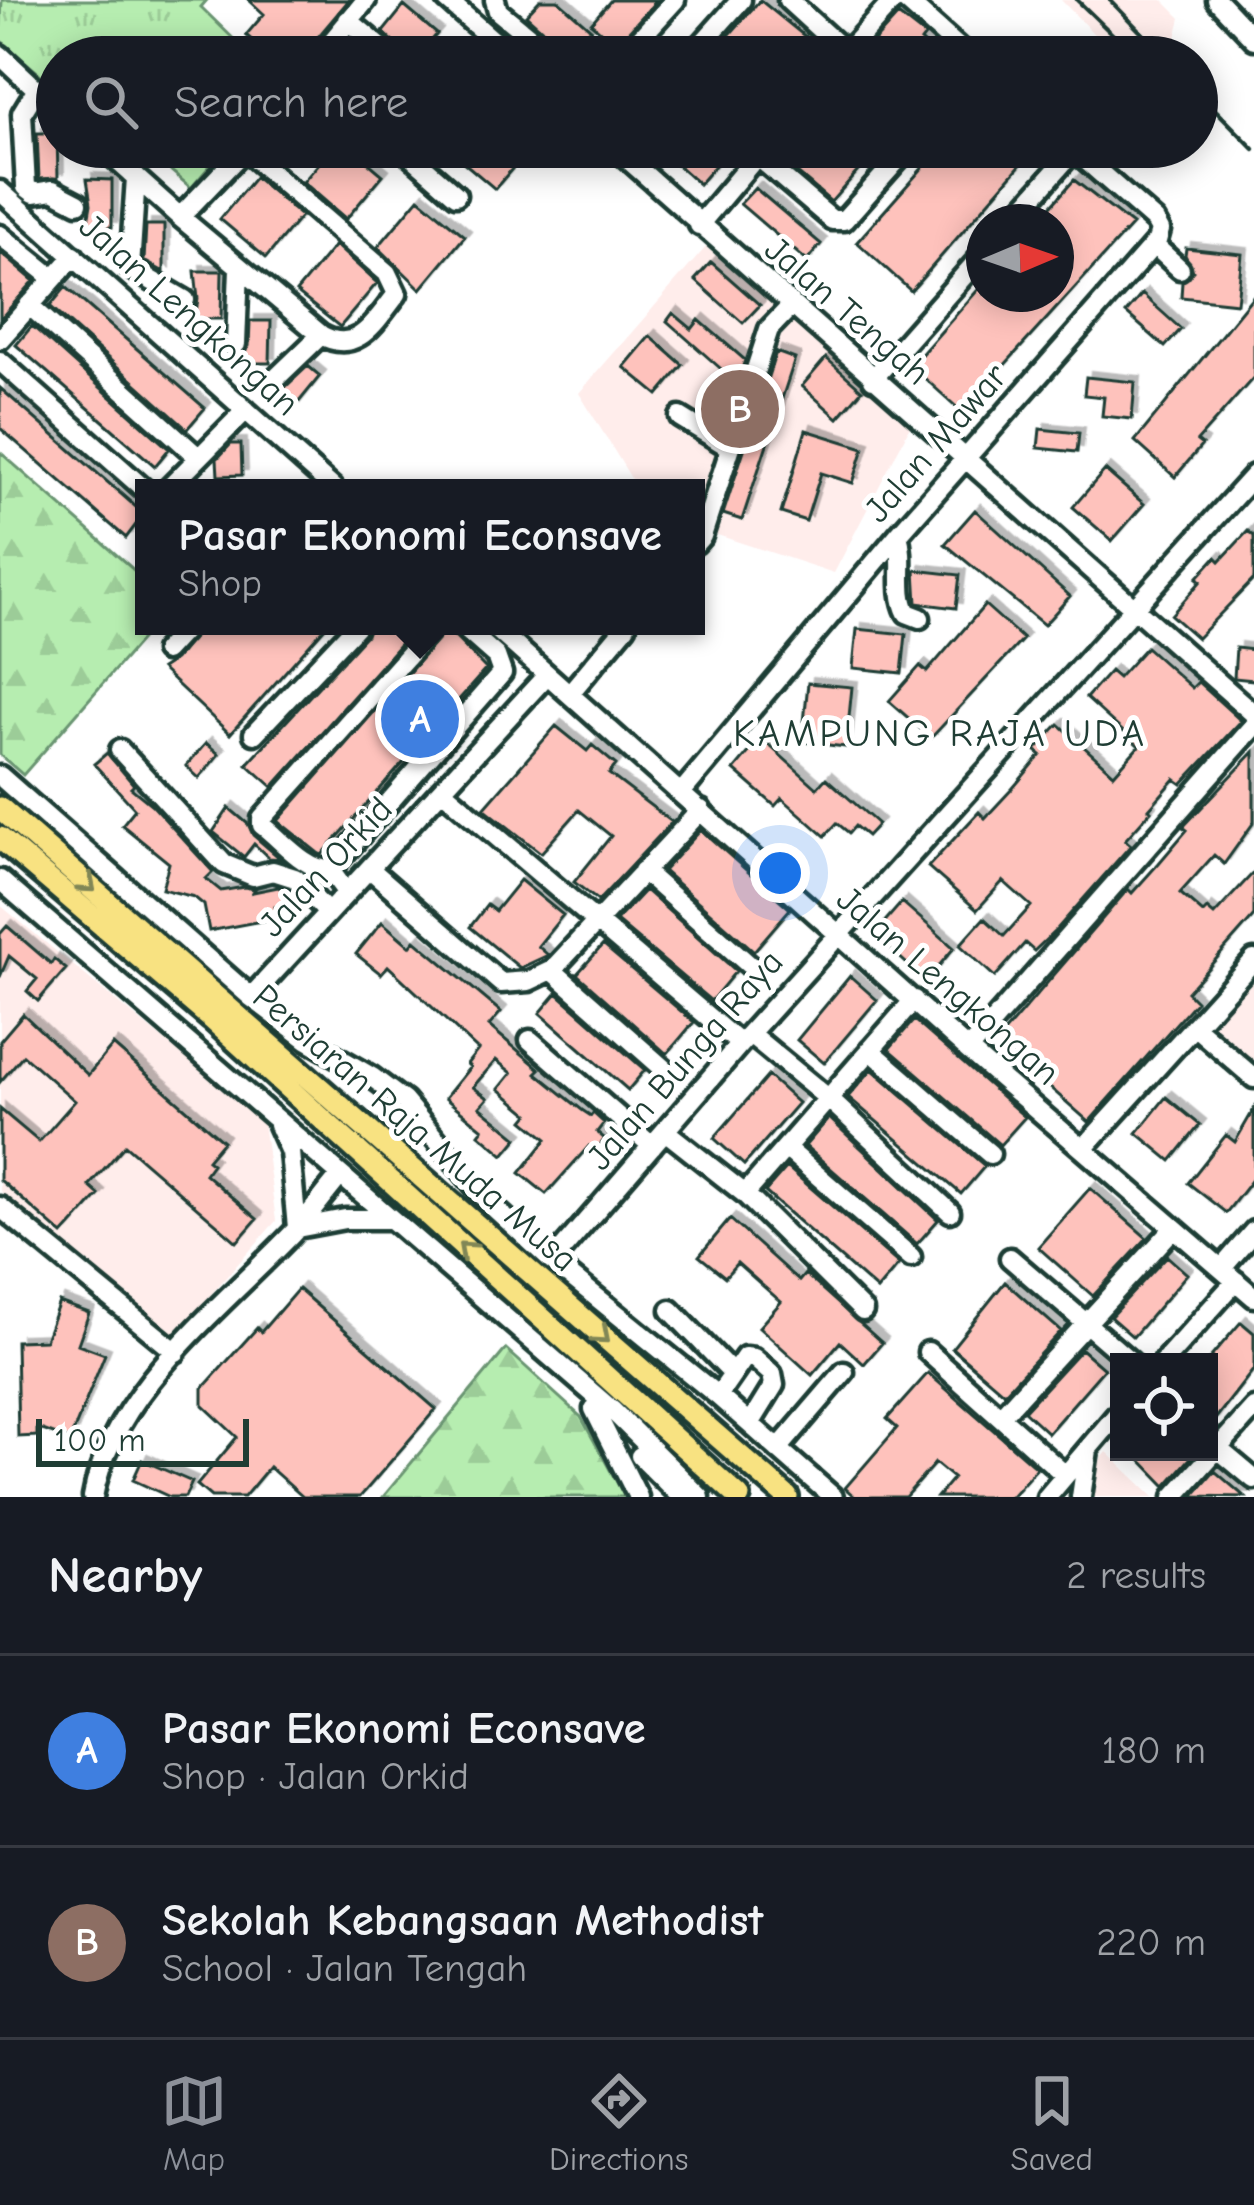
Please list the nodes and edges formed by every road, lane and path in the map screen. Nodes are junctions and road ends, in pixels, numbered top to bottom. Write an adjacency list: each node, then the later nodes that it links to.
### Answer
1 (366, 0): 10 (street)
2 (447, 0): 13 (street)
3 (495, 0): 14 (street)
4 (675, 0): 15 (street)
5 (741, 0): 16 (street)
6 (788, 0): 17 (street)
7 (895, 0): 18 (street)
8 (905, 0): 19 (street)
9 (1216, 0): 20 (street)
10 (348, 20): 11 (street); 12 (street)
11 (336, 36)
12 (367, 36)
13 (488, 36)
14 (529, 36)
15 (642, 36)
16 (709, 36)
17 (825, 36)
18 (862, 36)
19 (945, 36)
20 (1254, 39)
21 (0, 55): 22 (street)
22 (36, 89): 36 (street)
23 (126, 168): 33 (street)
24 (227, 168): 38 (street)
25 (269, 168): 50 (street)
26 (425, 168): 35 (street)
27 (637, 168): 39 (street, Jalan Tengah)
28 (747, 168): 39 (street)
29 (778, 168): 30 (street)
30 (890, 168)
31 (1056, 168): 37 (street)
32 (1094, 168): 41 (street)
33 (136, 177): 38 (street); 47 (street)
34 (0, 191): 42 (street, Jalan Lengkongan)
35 (456, 195)
36 (78, 203)
37 (1026, 204)
38 (180, 217): 43 (street)
39 (699, 225): 49 (street, Jalan Tengah)
40 (0, 236): 46 (street)
41 (1154, 245): 44 (street); 60 (street, Jalan Mawar)
42 (74, 256): 46 (street); 56 (street, Jalan Lengkongan)
43 (239, 268): 50 (street); 52 (street)
44 (1180, 269)
45 (966, 273): 54 (street)
46 (52, 278): 48 (street)
47 (185, 300)
48 (29, 305): 51 (street); 59 (street)
49 (791, 306): 54 (street, Jalan Tengah); 58 (street)
50 (321, 335): 55 (street)
51 (0, 339)
52 (236, 344)
53 (0, 362): 64 (street)
54 (873, 379): 60 (street, Jalan Tengah)
55 (271, 383)
56 (246, 410): 59 (street); 63 (street, Jalan Lengkongan)
57 (680, 417): 58 (street)
58 (729, 447): 65 (street)
59 (198, 458): 62 (street)
60 (965, 459): 66 (street, Jalan Mawar); 67 (street, Jalan Tengah)
61 (1254, 475): 67 (street, Jalan Bunga Raya)
62 (178, 479)
63 (318, 479)
64 (135, 481)
65 (705, 526)
66 (898, 535): 68 (street); 84 (street, Jalan Mawar)
67 (1131, 607): 78 (street, Jalan Tengah); 95 (street, Jalan Bunga Raya)
68 (920, 618)
69 (180, 635): 75 (street)
70 (348, 635): 80 (street)
71 (426, 635): 89 (street)
72 (472, 635): 89 (street)
73 (503, 635): 76 (street, Jalan Lengkongan)
74 (618, 635): 77 (street)
75 (165, 651)
76 (547, 675): 77 (street, Jalan Lengkongan); 83 (street, Jalan Orkid)
77 (570, 693): 84 (street, Jalan Lengkongan)
78 (1254, 714)
79 (1254, 726): 104 (street)
80 (254, 734)
81 (120, 750): 93 (street)
82 (0, 776): 99 (street)
83 (442, 790): 88 (street, Jalan Orkid); 94 (street)
84 (681, 793): 86 (street, Jalan Lengkongan)
85 (0, 808): 155 (main road, Persiaran Raja Muda Musa, one-way to 155)
86 (701, 810): 90 (street); 95 (street, Jalan Lengkongan)
87 (0, 838): 154 (main road, Persiaran Raja Muda Musa, one-way to 87)
88 (370, 869): 92 (street, Jalan Orkid); 97 (street)
89 (330, 871): 92 (street)
90 (643, 871): 94 (street); 98 (street)
91 (0, 880): 109 (street)
92 (346, 892): 93 (street, Jalan Orkid)
93 (328, 913): 99 (street, Jalan Orkid)
94 (596, 921): 97 (street); 102 (street)
95 (840, 935): 100 (street, Jalan Lengkongan); 102 (street, Jalan Bunga Raya)
96 (1254, 960): 101 (street)
97 (552, 970): 106 (street)
98 (755, 970)
99 (251, 997): 124 (street)
100 (914, 1000): 104 (street, Jalan Lengkongan); 105 (street)
101 (1194, 1026): 107 (street); 112 (street)
102 (745, 1039): 108 (street); 110 (street, Jalan Bunga Raya)
103 (530, 1040): 110 (street)
104 (968, 1049): 112 (street, Jalan Lengkongan)
105 (870, 1050): 108 (street); 113 (street)
106 (665, 1070)
107 (1254, 1078)
108 (829, 1099): 111 (street); 117 (street)
109 (275, 1120): 114 (street); 119 (street)
110 (659, 1138): 115 (street); 124 (street, Jalan Bunga Raya)
111 (786, 1148): 115 (street); 122 (street)
112 (1083, 1149): 120 (street, Jalan Lengkongan)
113 (991, 1154)
114 (340, 1176): 118 (street); 119 (street)
115 (745, 1194): 128 (street)
116 (0, 1207): 130 (street)
117 (950, 1212)
118 (389, 1219): 119 (street); 136 (street)
119 (297, 1228): 130 (street)
120 (1173, 1229): 125 (street, Jalan Lengkongan); 129 (street)
121 (1254, 1231): 125 (street)
122 (911, 1257)
123 (1010, 1258): 129 (street)
124 (552, 1261): 137 (street)
125 (1229, 1274): 126 (street, Jalan Lengkongan); 133 (street)
126 (1254, 1298)
127 (671, 1310): 135 (street)
128 (863, 1311)
129 (1085, 1322): 132 (street); 140 (street)
130 (176, 1352): 152 (street)
131 (928, 1352): 140 (street)
132 (1121, 1353)
133 (1169, 1353)
134 (844, 1372): 144 (street)
135 (733, 1373): 137 (street); 142 (street)
136 (584, 1388): 138 (street); 150 (street)
137 (718, 1396): 142 (street)
138 (594, 1408): 150 (street); 153 (street)
139 (1254, 1408): 143 (street)
140 (1001, 1416): 148 (street)
141 (1110, 1423): 146 (street)
142 (749, 1424): 144 (street)
143 (1218, 1447)
144 (778, 1449): 156 (street)
145 (1218, 1449): 149 (street)
146 (1088, 1450): 148 (street); 158 (street)
147 (1206, 1461): 151 (street)
148 (1065, 1475): 157 (street)
149 (1254, 1479)
150 (684, 1494)
151 (1176, 1496)
152 (93, 1497)
153 (638, 1497)
154 (739, 1497)
155 (787, 1497)
156 (833, 1497)
157 (1047, 1497)
158 (1081, 1497)

